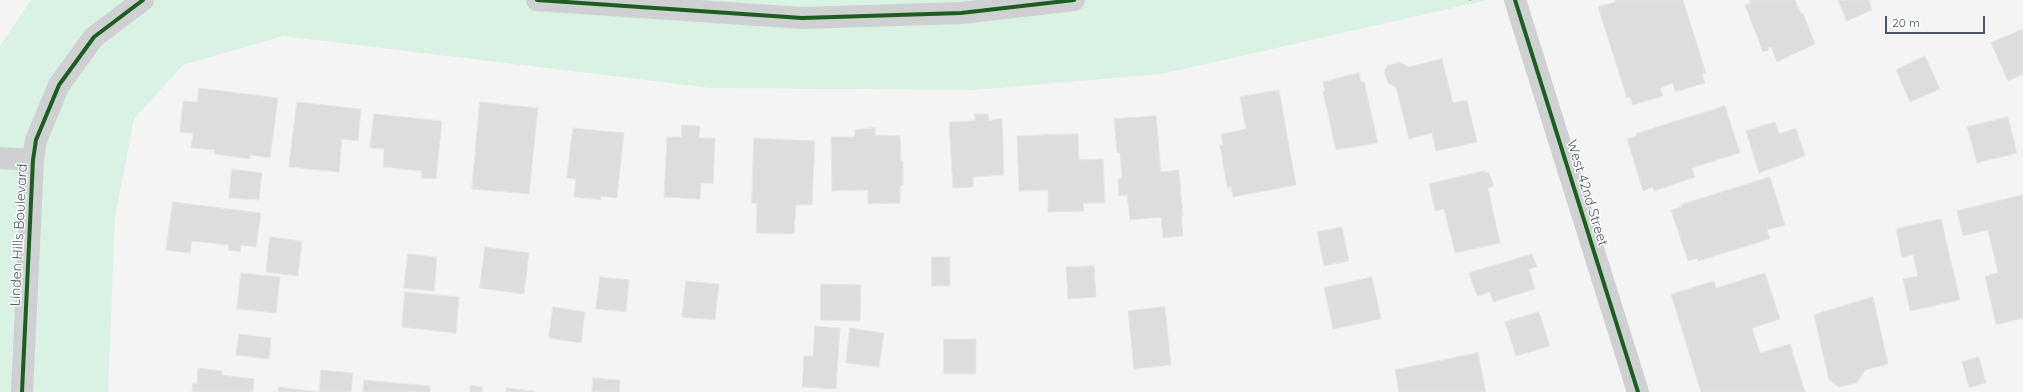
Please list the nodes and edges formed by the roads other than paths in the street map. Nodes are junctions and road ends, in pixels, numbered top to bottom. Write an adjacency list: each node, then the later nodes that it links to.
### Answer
1 (143, 0): 6 (street, Linden Hills Boulevard)
2 (537, 0): 3 (street)
3 (1074, 0)
4 (1515, 0): 8 (street, West 42nd Street)
5 (0, 158): 6 (street)
6 (33, 160): 7 (street, Linden Hills Boulevard)
7 (22, 392)
8 (1638, 392)

